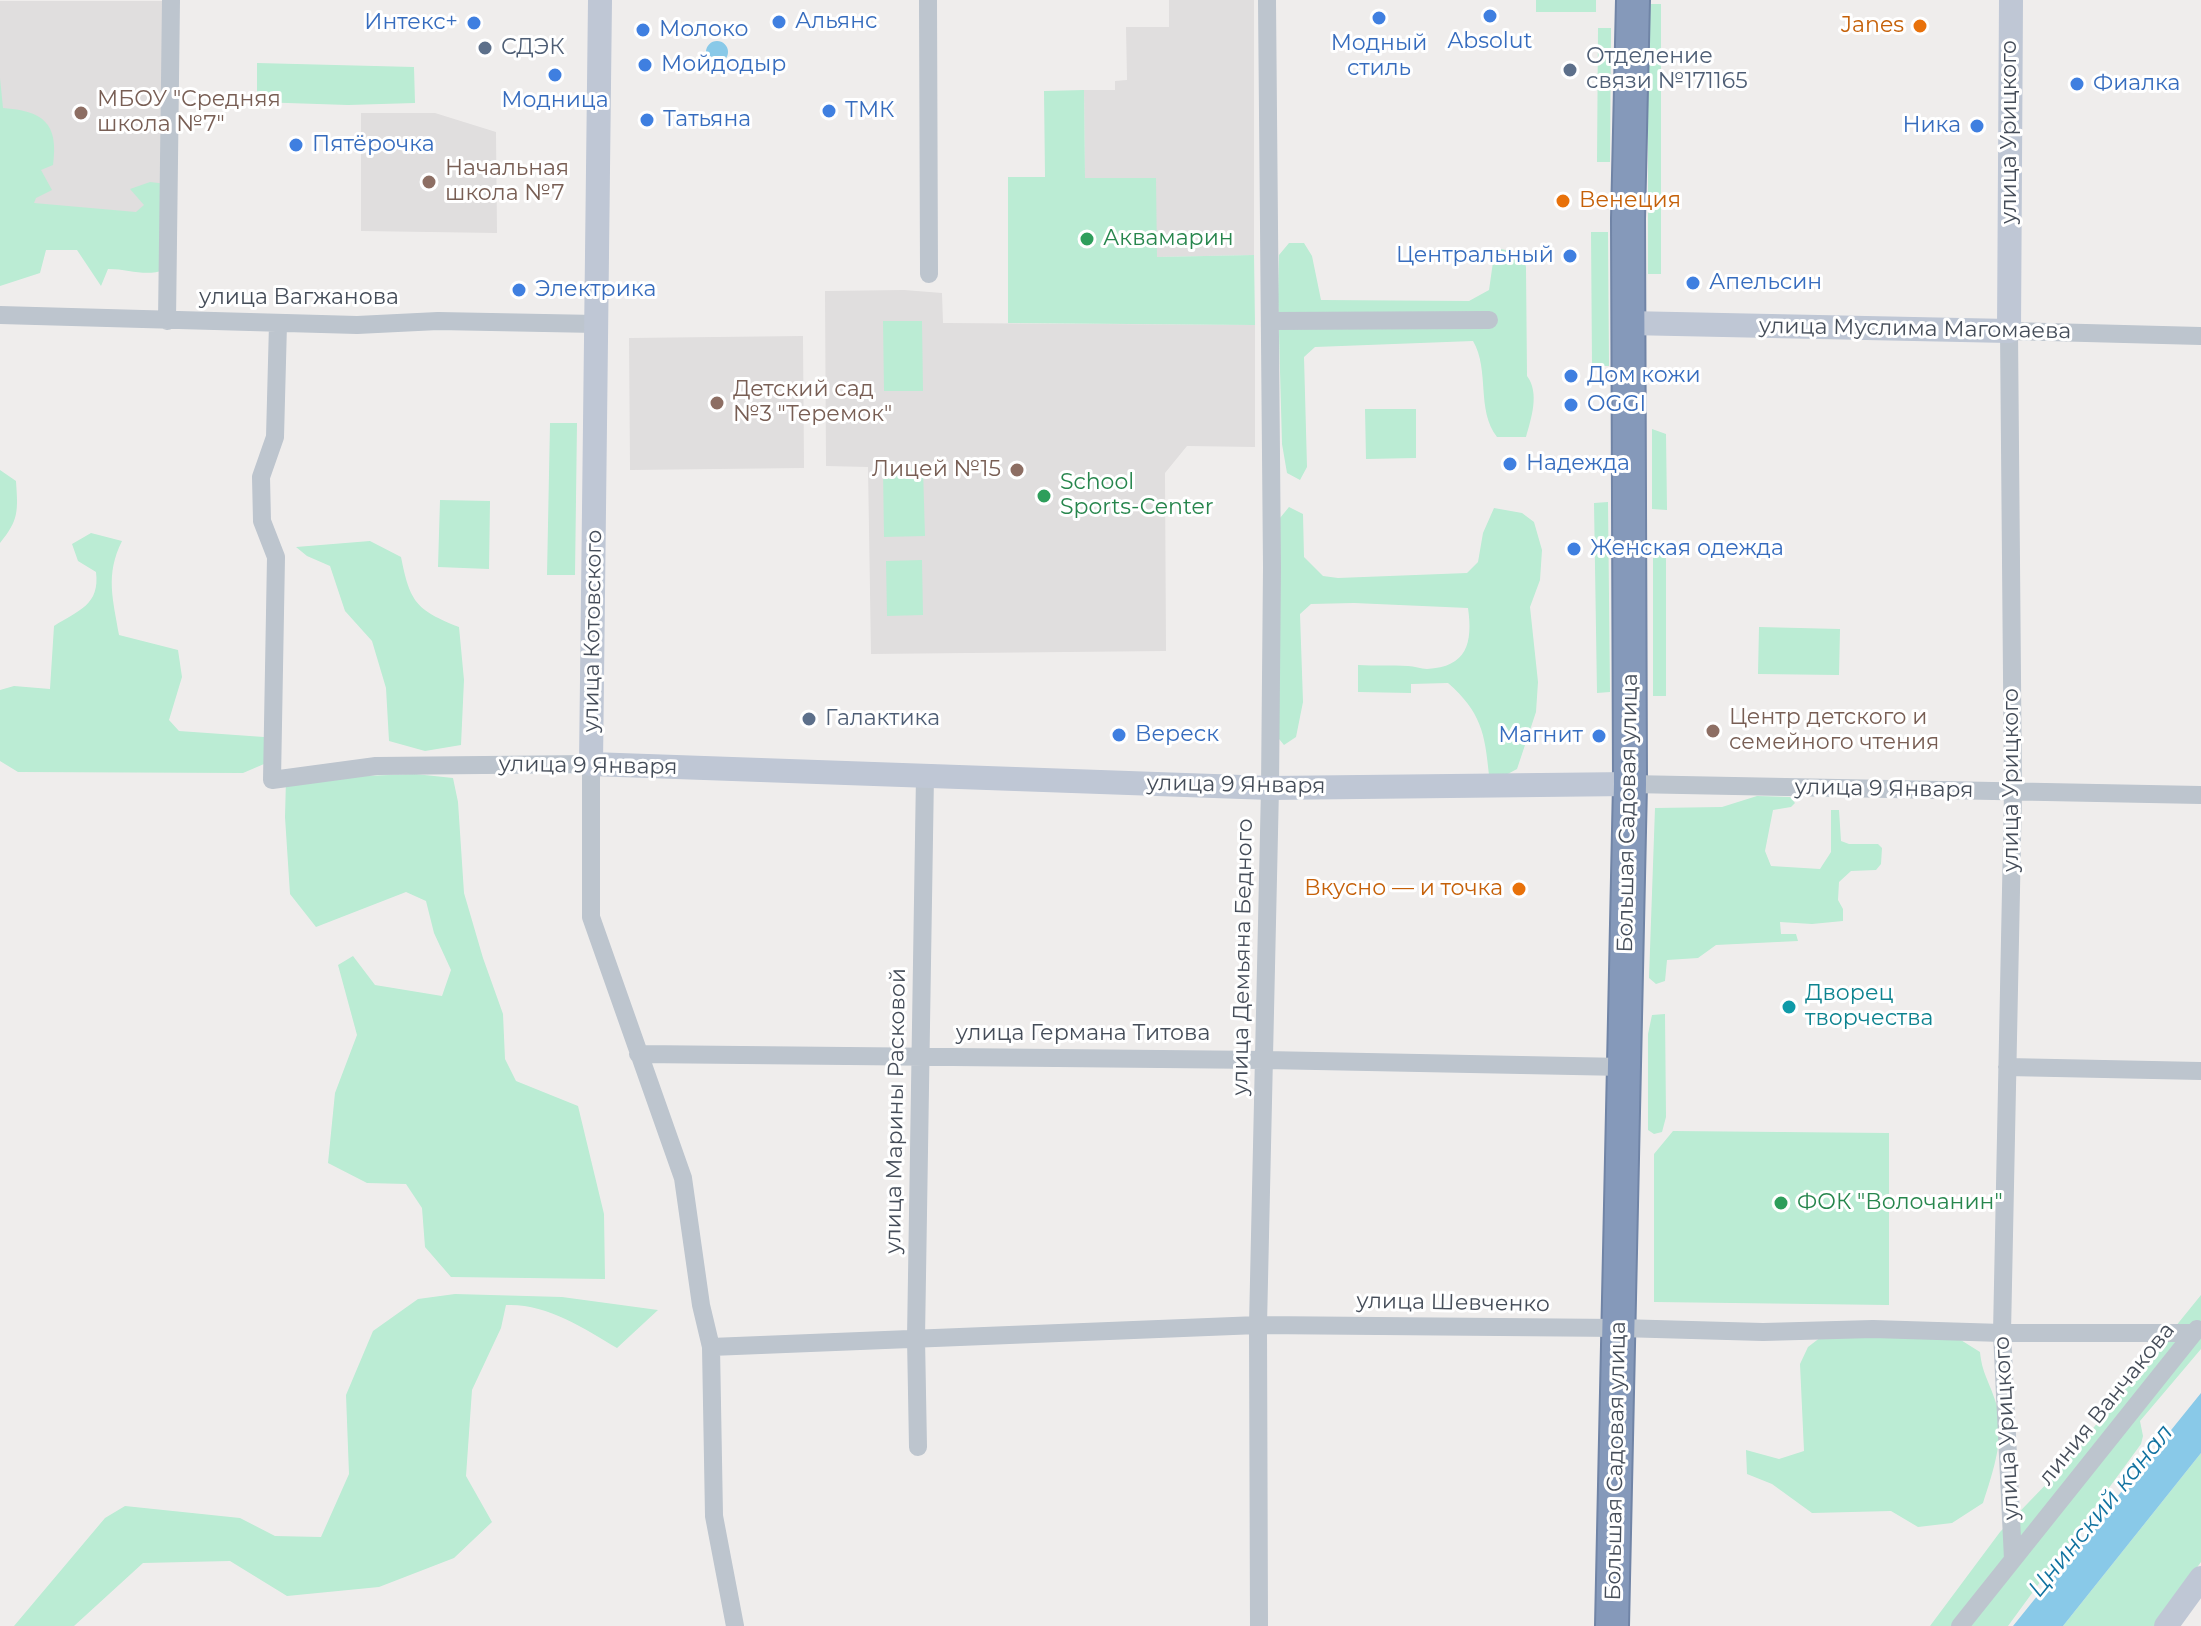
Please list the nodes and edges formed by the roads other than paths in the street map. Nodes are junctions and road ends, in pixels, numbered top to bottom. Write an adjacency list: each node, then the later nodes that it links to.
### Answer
1 (171, 0): 10 (street)
2 (600, 0): 14 (street, улица Котовского)
3 (928, 0): 7 (street)
4 (1267, 0): 11 (street, улица Демьяна Бедного)
5 (1633, 0): 12 (highway, Большая Садовая улица)
6 (2011, 0): 15 (street, улица Урицкого)
7 (929, 274)
8 (0, 315): 10 (street, улица Вагжанова)
9 (1489, 320): 11 (street)
10 (167, 321): 13 (street, улица Вагжанова)
11 (1271, 321): 20 (street, улица Демьяна Бедного)
12 (1628, 323): 15 (street, улица Муслима Магомаева); 19 (highway, Большая Садовая улица)
13 (278, 324): 14 (street, улица Вагжанова); 17 (street, улица 9 Января)
14 (597, 324): 17 (street, улица Котовского)
15 (2009, 331): 16 (street, улица Муслима Магомаева); 21 (street, улица Урицкого)
16 (2201, 336)
17 (591, 764): 18 (street, улица 9 Января); 23 (street, улица Котовского)
18 (925, 775): 20 (street, улица 9 Января); 24 (street, улица Марины Расковой)
19 (1630, 784): 20 (street, улица 9 Января); 21 (street, улица 9 Января); 26 (highway, Большая Садовая улица)
20 (1270, 788): 25 (street, улица Демьяна Бедного)
21 (2013, 792): 22 (street, улица 9 Января); 27 (street, улица Урицкого)
22 (2201, 795)
23 (638, 1054): 24 (street, улица Германа Титова); 34 (street, улица Котовского)
24 (921, 1057): 25 (street, улица Германа Титова); 33 (street, улица Марины Расковой)
25 (1265, 1060): 26 (street, улица Германа Титова); 29 (street, улица Демьяна Бедного)
26 (1624, 1067): 30 (highway, Большая Садовая улица)
27 (2007, 1067): 28 (street); 32 (street, улица Урицкого)
28 (2201, 1071)
29 (1258, 1325): 30 (street, улица Шевченко); 33 (street, улица Шевченко); 39 (street, улица Демьяна Бедного)
30 (1620, 1328): 32 (street, улица Шевченко); 40 (highway, Большая Садовая улица)
31 (2198, 1329): 32 (street, улица Шевченко); 36 (street, линия Ванчакова)
32 (2002, 1333): 36 (street, улица Урицкого)
33 (916, 1338): 34 (street, улица Шевченко); 35 (street, улица Марины Расковой)
34 (711, 1347): 38 (street, улица Котовского)
35 (918, 1447)
36 (2013, 1559): 41 (street, линия Ванчакова)
37 (2201, 1578): 42 (street)
38 (735, 1626)
39 (1259, 1626)
40 (1612, 1626)
41 (1960, 1626)
42 (2166, 1626)

